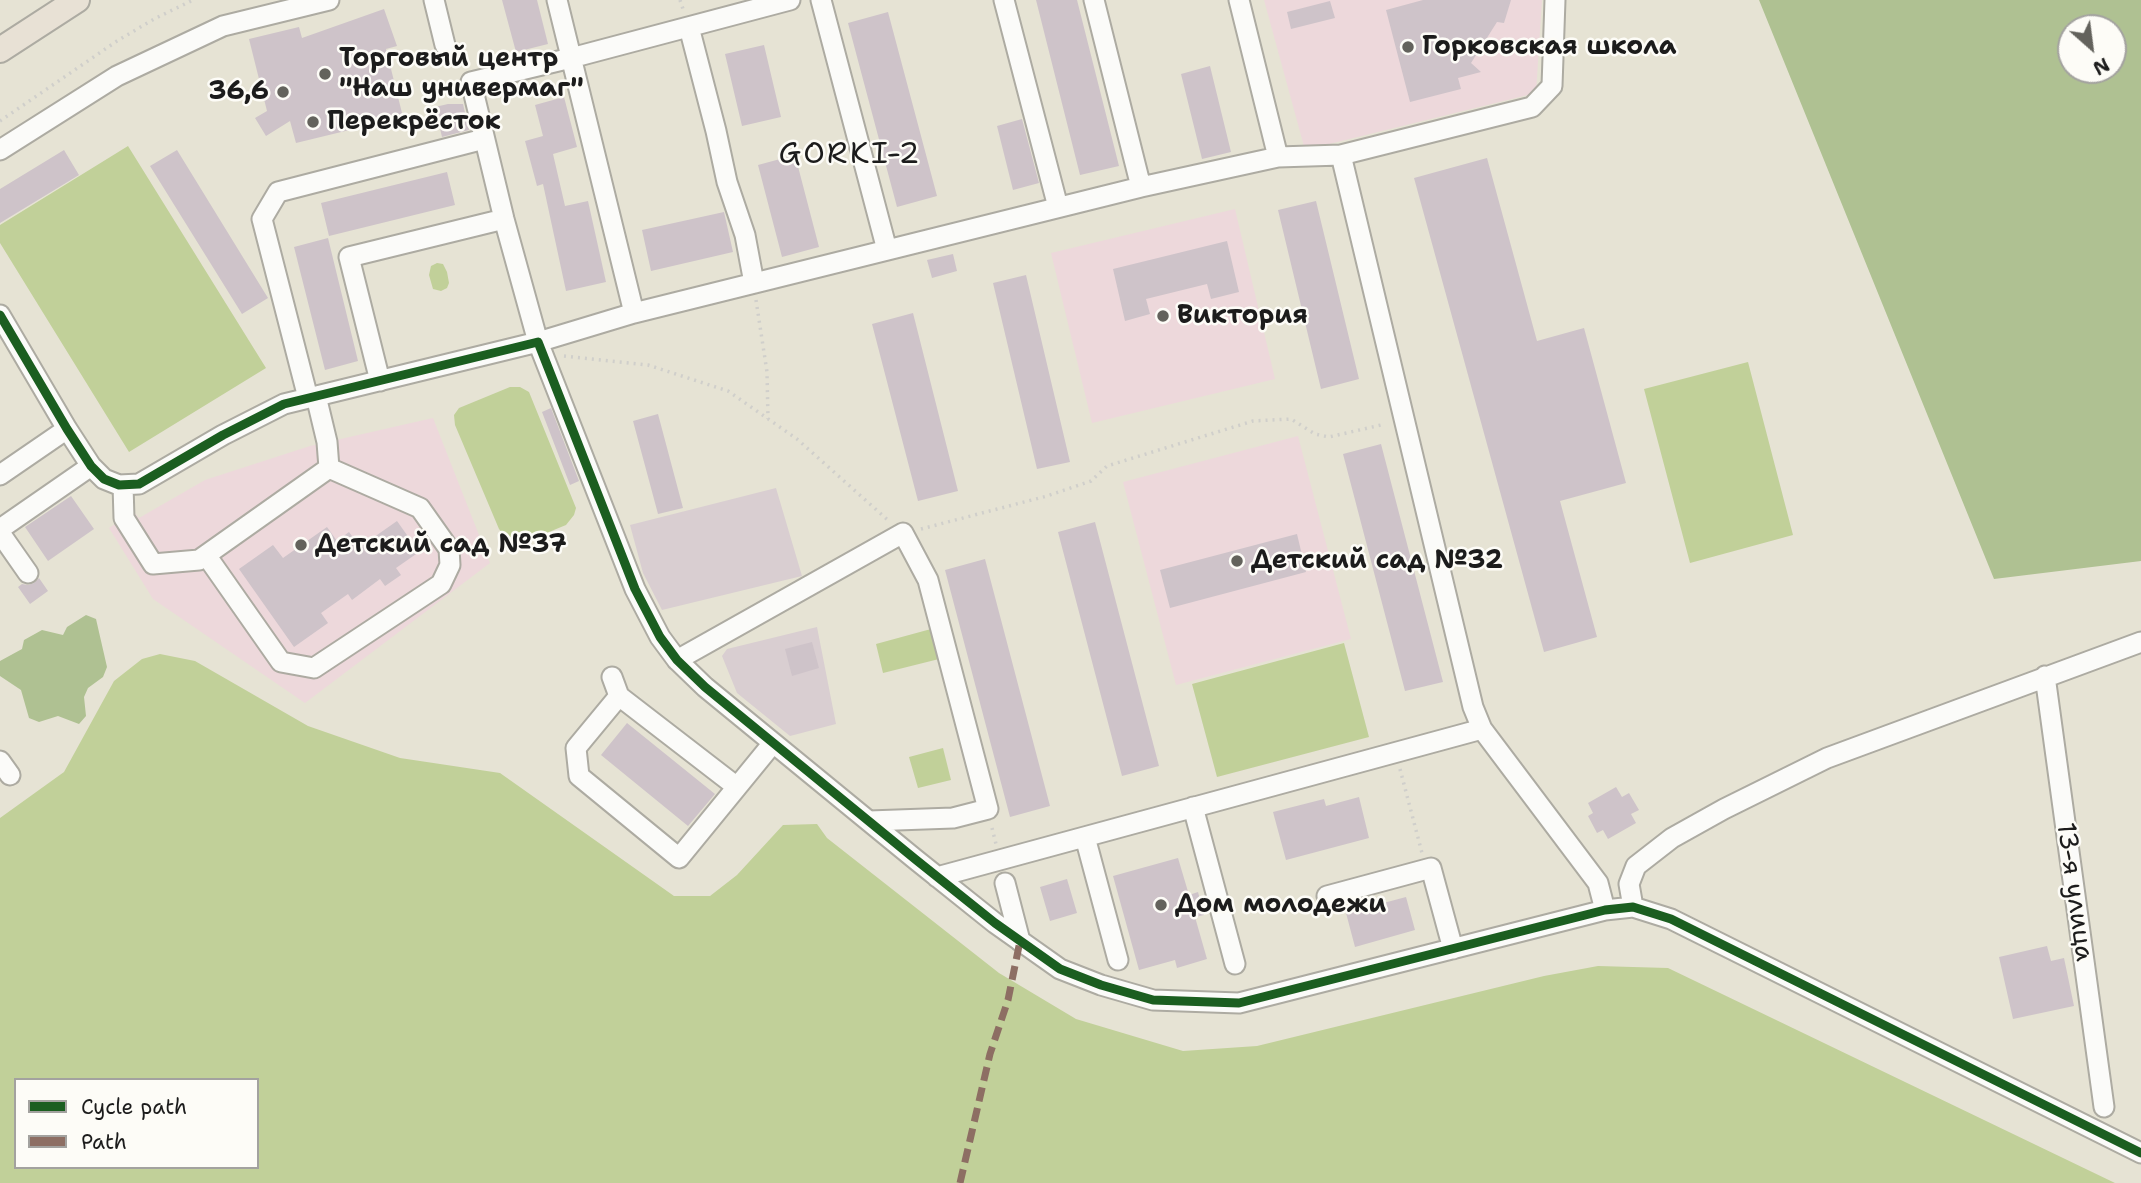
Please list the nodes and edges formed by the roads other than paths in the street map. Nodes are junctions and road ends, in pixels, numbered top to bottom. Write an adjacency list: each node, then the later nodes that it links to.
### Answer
1 (77, 0): 14 (main road)
2 (328, 0): 11 (street)
3 (434, 0): 13 (street)
4 (557, 0): 15 (street)
5 (790, 0): 12 (street)
6 (821, 0): 23 (street)
7 (1004, 0): 21 (street)
8 (1094, 0): 20 (street)
9 (1238, 0): 19 (street)
10 (1555, 0): 18 (street)
11 (281, 5): 17 (street)
12 (689, 27): 15 (street); 24 (street)
13 (444, 45)
14 (0, 50)
15 (571, 58): 16 (street); 25 (street)
16 (485, 139): 22 (street); 29 (street)
17 (0, 150)
18 (1340, 155): 19 (street); 41 (street)
19 (1278, 157): 20 (street)
20 (1141, 187): 21 (street)
21 (1058, 207): 23 (street)
22 (504, 219): 27 (street); 28 (street)
23 (887, 250): 24 (street)
24 (754, 283): 25 (street)
25 (634, 313): 27 (street)
26 (0, 315): 30 (street)
27 (542, 351): 28 (street); 39 (street)
28 (380, 381): 29 (street)
29 (312, 397): 32 (street); 34 (street)
30 (67, 429): 31 (street); 33 (street)
31 (91, 466): 34 (street); 35 (street)
32 (329, 468): 36 (street); 36 (street)
33 (0, 475)
34 (123, 485): 36 (street)
35 (0, 531): 37 (street)
36 (206, 555)
37 (28, 573)
38 (2141, 642): 40 (street)
39 (677, 660): 42 (street); 45 (street)
40 (2045, 676): 50 (street); 56 (street, 13-я улица)
41 (1482, 729): 44 (street); 51 (street)
42 (773, 743): 43 (street); 45 (street)
43 (737, 787): 43 (street)
44 (1193, 807): 46 (street); 55 (street)
45 (869, 821): 47 (street)
46 (1085, 837): 47 (street); 54 (street)
47 (937, 877): 52 (street)
48 (1005, 883): 52 (street)
49 (1326, 896): 53 (street)
50 (1633, 907): 51 (street); 57 (street)
51 (1605, 910): 53 (street)
52 (1020, 941): 53 (street)
53 (1453, 949)
54 (1118, 960)
55 (1235, 964)
56 (2104, 1107)
57 (2141, 1153)

